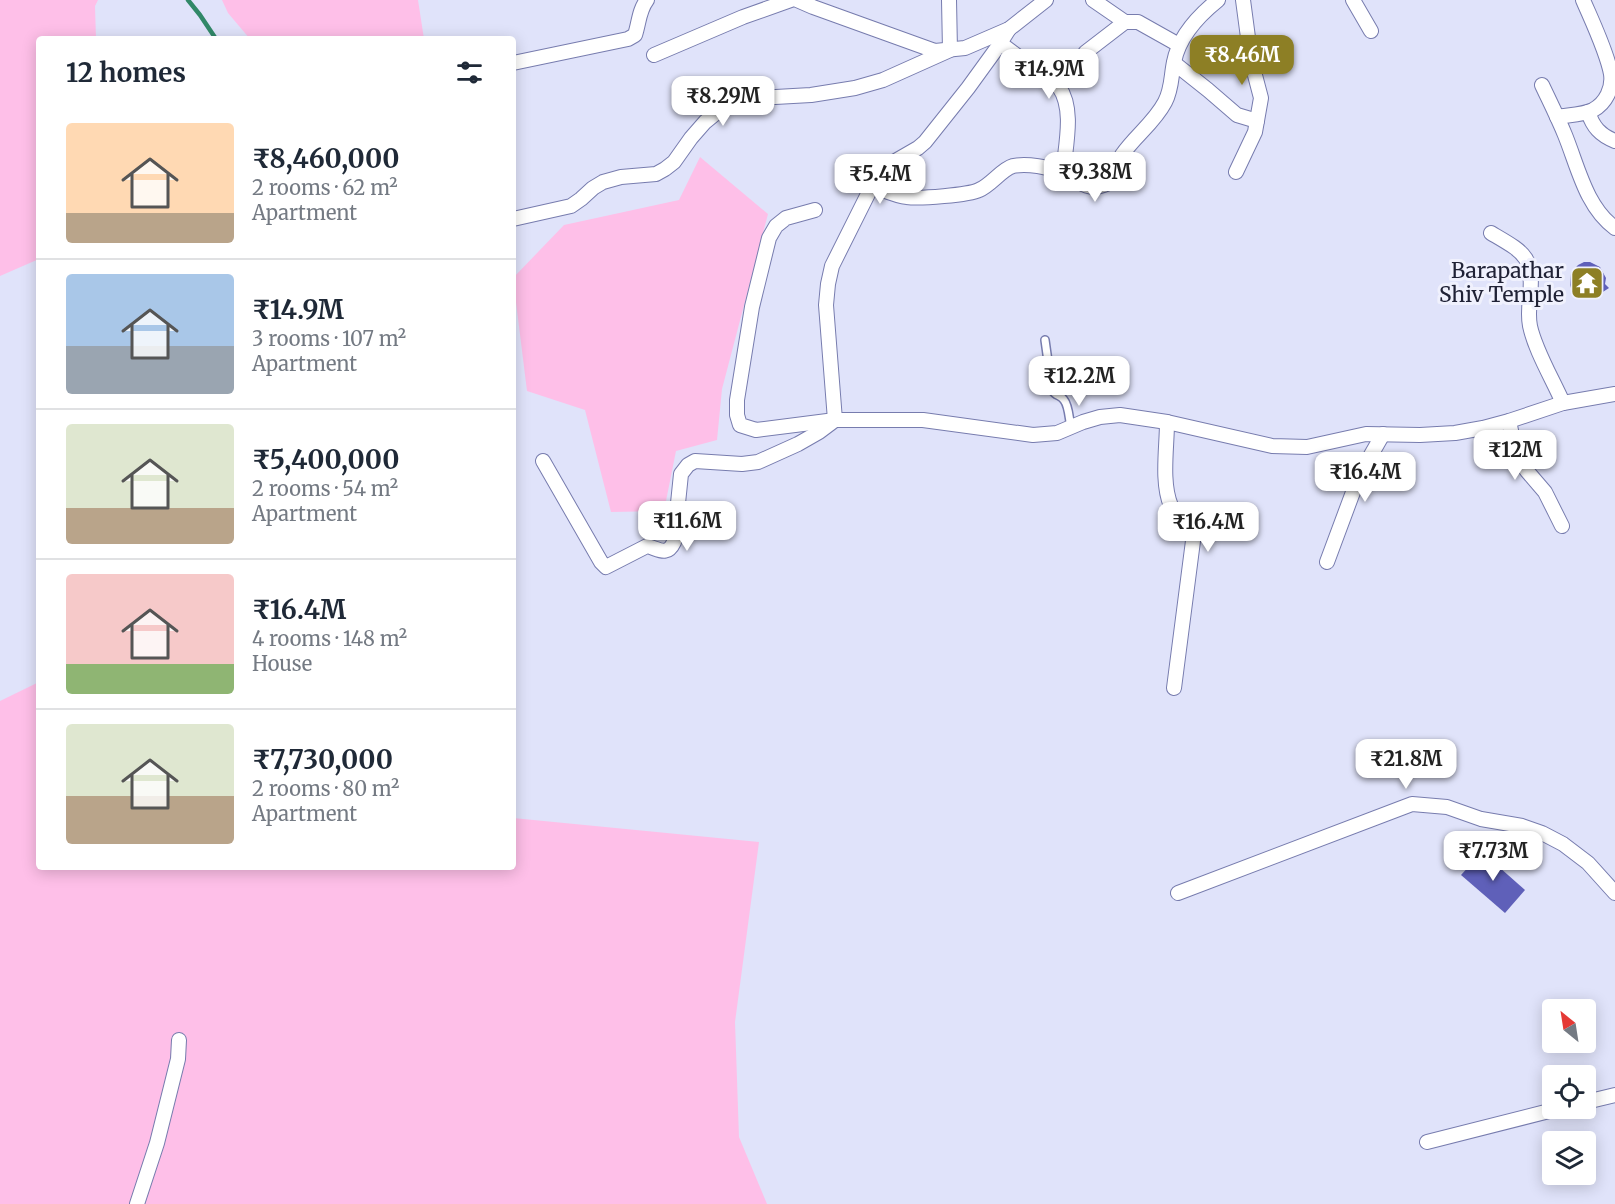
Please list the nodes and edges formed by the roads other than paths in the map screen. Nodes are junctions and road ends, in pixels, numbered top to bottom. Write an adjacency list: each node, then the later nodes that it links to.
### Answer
1 (647, 0): 18 (street)
2 (790, 0): 17 (street)
3 (797, 0): 16 (street)
4 (949, 0): 16 (street)
5 (1046, 0): 12 (street)
6 (1093, 0): 11 (street)
7 (1218, 0): 15 (street)
8 (1243, 0): 24 (street)
9 (1353, 0): 13 (street)
10 (1583, 0): 22 (street)
11 (1125, 22): 15 (street); 21 (street)
12 (1009, 29): 14 (street); 16 (street)
13 (1371, 31)
14 (1000, 43): 21 (street); 28 (street)
15 (1179, 45): 19 (street)
16 (950, 50): 30 (street)
17 (654, 56)
18 (516, 62)
19 (1174, 63): 24 (street); 27 (street)
20 (1542, 85): 23 (street)
21 (1059, 87): 27 (street)
22 (1588, 112): 23 (street); 25 (street)
23 (1557, 117): 31 (street)
24 (1257, 121): 26 (street)
25 (1615, 141)
26 (1236, 172)
27 (1063, 174): 28 (street)
28 (872, 186): 36 (street)
29 (815, 210): 36 (street)
30 (516, 218)
31 (1615, 228)
32 (1491, 233): 35 (street)
33 (1045, 340): 39 (lane)
34 (1615, 394): 35 (street)
35 (1563, 403): 37 (street)
36 (835, 420): 39 (street); 41 (street)
37 (1509, 421): 40 (street); 42 (street)
38 (1167, 422): 39 (street); 40 (street); 44 (street)
39 (1071, 427)
40 (1383, 434): 43 (street)
41 (543, 461)
42 (1562, 526)
43 (1327, 562)
44 (1174, 688)
45 (1178, 893): 46 (street)
46 (1615, 893)
47 (179, 1040): 52 (street)
48 (1615, 1095): 49 (street)
49 (1596, 1100)
50 (1542, 1113): 51 (street)
51 (1427, 1142)
52 (137, 1204)

